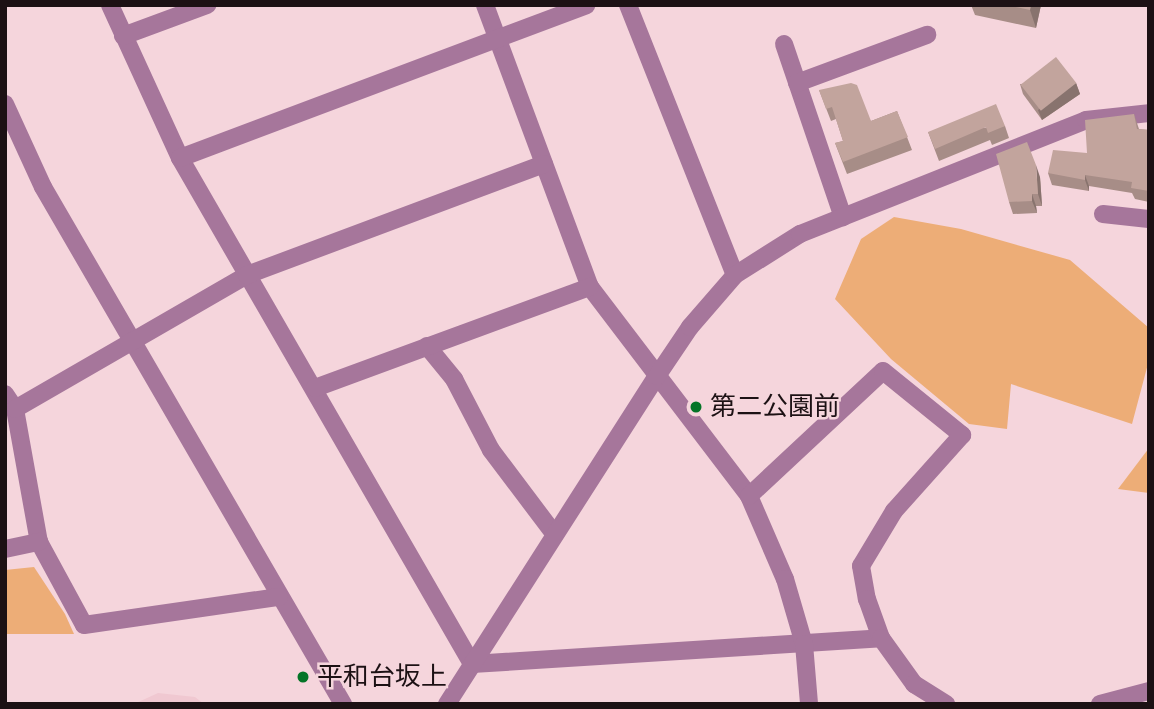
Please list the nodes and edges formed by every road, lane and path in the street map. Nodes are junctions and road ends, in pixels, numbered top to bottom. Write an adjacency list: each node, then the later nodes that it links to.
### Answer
1 (110, 5): 7 (street)
2 (207, 5): 7 (street)
3 (485, 5): 8 (street)
4 (586, 5): 8 (street)
5 (628, 5): 19 (street)
6 (927, 35): 10 (street)
7 (123, 36): 13 (street)
8 (498, 39): 13 (street); 14 (street)
9 (784, 44): 10 (street)
10 (797, 83): 16 (street)
11 (5, 104): 21 (street)
12 (1149, 113): 16 (street)
13 (180, 158): 18 (street)
14 (544, 164): 18 (street); 20 (street)
15 (1103, 214): 17 (street)
16 (843, 217): 19 (street)
17 (1149, 219)
18 (247, 275): 21 (street); 24 (street)
19 (735, 275): 23 (street)
20 (590, 287): 22 (street); 23 (street)
21 (129, 340): 25 (street); 30 (street)
22 (427, 346): 24 (street); 27 (street)
23 (657, 376): 26 (street); 27 (street)
24 (315, 388): 33 (street)
25 (10, 402): 28 (street)
26 (749, 496): 31 (street); 32 (street)
27 (555, 535): 33 (street)
28 (39, 542): 29 (street); 30 (street)
29 (5, 549)
30 (279, 597): 35 (street)
31 (881, 638): 32 (street); 38 (street)
32 (804, 644): 33 (street); 37 (street)
33 (472, 664): 36 (street)
34 (1149, 691): 39 (street)
35 (342, 704)
36 (447, 704)
37 (809, 704)
38 (946, 704)
39 (1100, 704)

